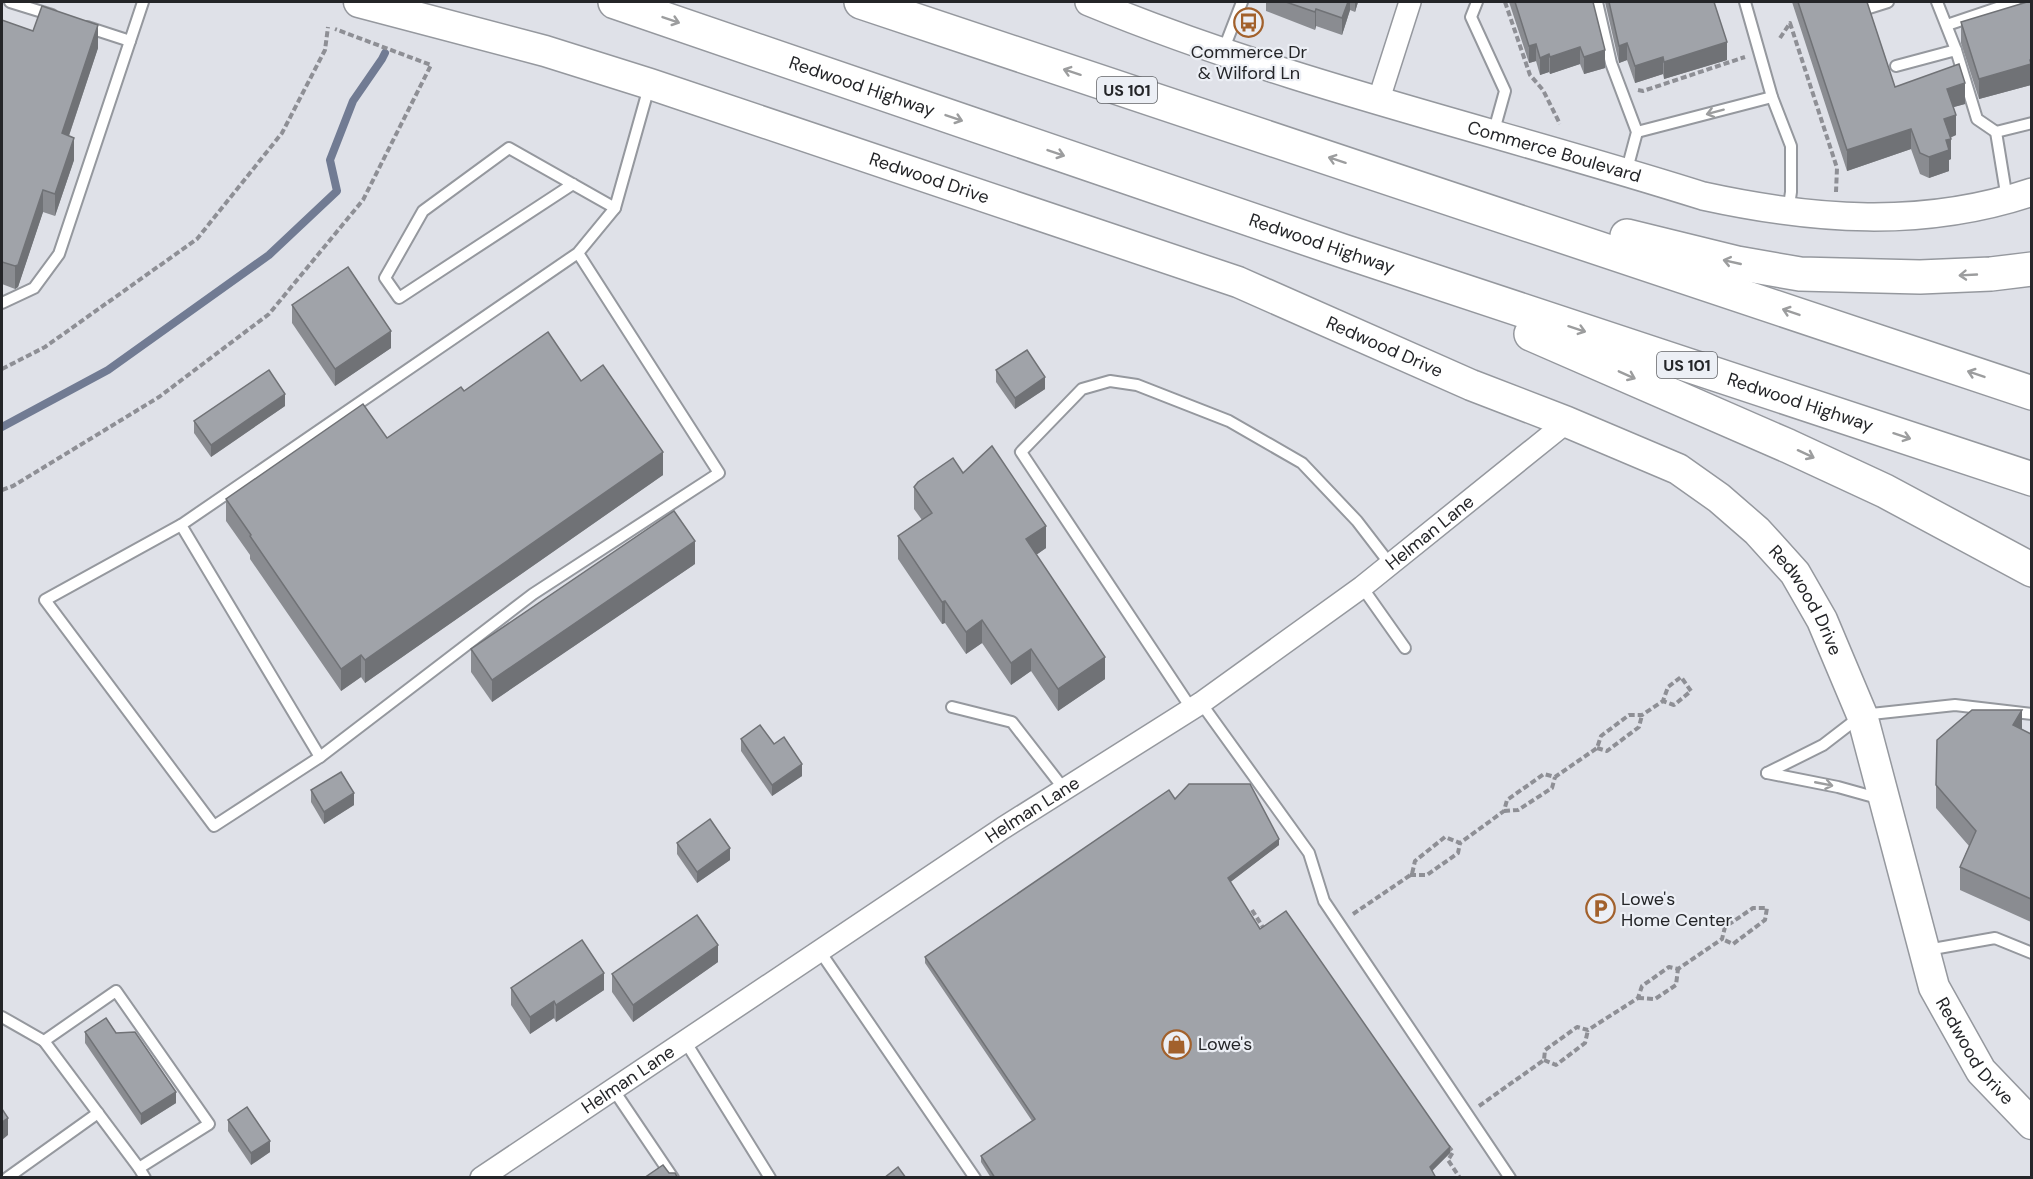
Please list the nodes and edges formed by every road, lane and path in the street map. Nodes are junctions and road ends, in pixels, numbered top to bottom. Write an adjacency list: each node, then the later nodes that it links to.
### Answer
1 (9, 2): 21 (lane)
2 (143, 2): 21 (lane)
3 (359, 2): 26 (main road, Redwood Drive)
4 (615, 2): 42 (highway, Redwood Highway / US 101, one-way to 42)
5 (861, 2): 36 (highway, US 101, one-way to 5)
6 (1089, 2): 23 (street, Commerce Boulevard)
7 (1240, 2): 23 (lane)
8 (1410, 2): 29 (street)
9 (1477, 2): 34 (lane)
10 (1505, 2): 31 (path)
11 (1597, 2): 27 (lane)
12 (1745, 2): 28 (lane)
13 (1888, 2): 16 (lane)
14 (1938, 2): 17 (lane)
15 (2015, 2): 17 (lane)
16 (1869, 8)
17 (1947, 25): 22 (lane)
18 (328, 27): 46 (path)
19 (335, 29): 50 (path)
20 (1780, 38): 38 (path)
21 (130, 41): 45 (lane)
22 (1956, 50): 25 (lane); 33 (lane)
23 (1222, 51): 29 (street, Commerce Boulevard)
24 (1746, 57): 27 (path)
25 (1896, 66)
26 (650, 84): 40 (lane); 48 (main road, Redwood Drive)
27 (1620, 86): 32 (lane)
28 (1772, 97): 32 (lane, one-way to 32); 41 (lane)
29 (1378, 102): 34 (street, Commerce Boulevard)
30 (2031, 123): 33 (lane)
31 (1560, 124)
32 (1637, 132): 35 (lane)
33 (1996, 132): 39 (lane)
34 (1493, 135): 35 (street, Commerce Boulevard)
35 (1626, 172): 41 (street, Commerce Boulevard)
36 (1393, 178): 44 (highway, one-way to 36); 47 (highway, US 101, one-way to 36)
37 (573, 184): 37 (lane); 40 (lane)
38 (1836, 196)
39 (2019, 196): 41 (street, Commerce Boulevard)
40 (615, 208): 43 (lane)
41 (1788, 212)
42 (1342, 251): 49 (highway, Redwood Highway / US 101, one-way to 49); 53 (highway, one-way to 53)
43 (578, 254): 51 (lane); 63 (lane)
44 (2031, 268)
45 (2, 303)
46 (2, 369)
47 (2031, 393)
48 (1567, 422): 52 (street, Helman Lane); 60 (main road, Redwood Drive)
49 (2031, 479)
50 (2, 490)
51 (181, 525): 63 (lane); 63 (lane)
52 (1390, 564): 54 (street, Helman Lane); 57 (lane)
53 (2031, 570)
54 (1362, 587): 55 (lane); 57 (street, Helman Lane)
55 (1405, 648)
56 (1663, 701): 56 (path); 61 (path)
57 (1196, 705): 65 (street, Helman Lane); 96 (lane)
58 (952, 707): 65 (lane)
59 (2031, 714): 60 (lane)
60 (1862, 715): 66 (main road, Redwood Drive); 66 (lane, one-way to 66)
61 (1642, 716): 62 (path); 62 (path)
62 (1597, 748): 64 (path)
63 (320, 757)
64 (1555, 777): 67 (path); 67 (path)
65 (1064, 789): 74 (street, Helman Lane)
66 (1884, 800): 75 (main road, Redwood Drive)
67 (1504, 811): 68 (path)
68 (1460, 843): 69 (path); 69 (path)
69 (1410, 875): 71 (path)
70 (1252, 910): 72 (path)
71 (1345, 919)
72 (1271, 924)
73 (1722, 939): 73 (path); 77 (path)
74 (819, 950): 82 (street, Helman Lane); 94 (lane)
75 (1923, 951): 76 (lane); 87 (main road, Redwood Drive)
76 (2031, 953)
77 (1678, 969): 78 (path); 78 (path)
78 (1638, 998): 80 (path)
79 (2, 1017): 81 (lane)
80 (1588, 1030): 83 (path); 83 (path)
81 (44, 1041): 86 (lane); 89 (lane)
82 (685, 1041): 84 (street, Helman Lane); 93 (lane)
83 (1544, 1060): 85 (path)
84 (613, 1089): 91 (street, Helman Lane); 92 (lane)
85 (1474, 1109)
86 (98, 1113): 89 (lane); 90 (lane)
87 (2031, 1124)
88 (1446, 1143): 95 (path)
89 (142, 1173)
90 (7, 1178)
91 (481, 1178)
92 (673, 1178)
93 (770, 1178)
94 (975, 1178)
95 (1460, 1178)
96 (1510, 1178)

